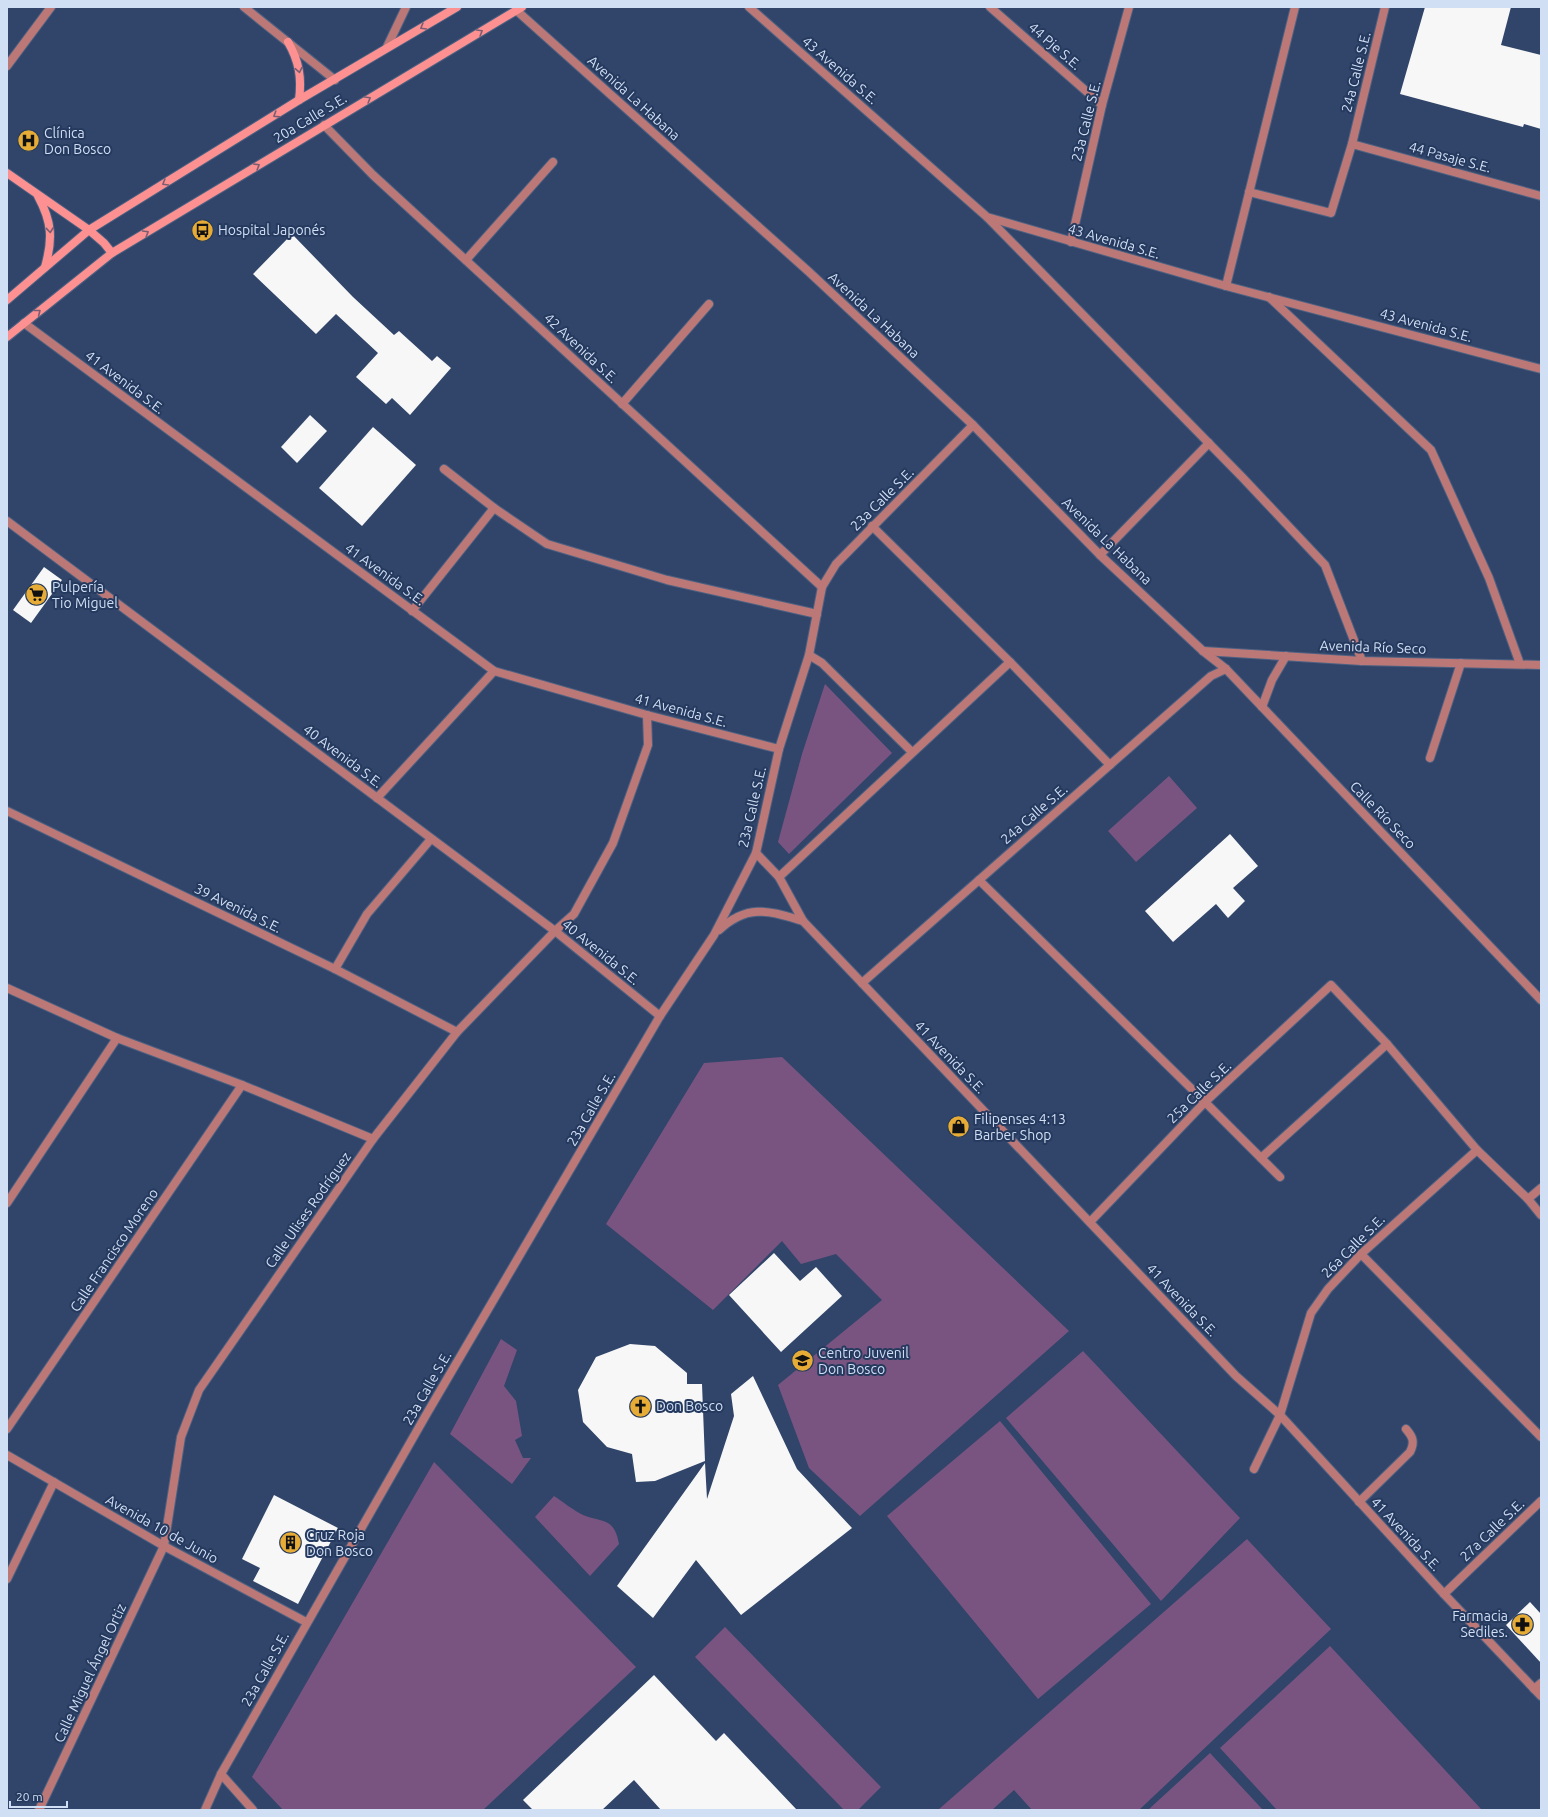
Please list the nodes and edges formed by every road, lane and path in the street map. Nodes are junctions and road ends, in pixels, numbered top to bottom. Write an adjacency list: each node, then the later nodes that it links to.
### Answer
1 (51, 7): 13 (street)
2 (244, 7): 11 (street)
3 (406, 7): 12 (street)
4 (457, 7): 12 (street, 20a Calle S.E., one-way to 12)
5 (748, 7): 24 (street, 43 Avenida S.E.)
6 (990, 7): 16 (street, 44 Pje S.E.)
7 (1129, 7): 16 (street, 23a Calle S.E.)
8 (1295, 7): 21 (street)
9 (1385, 7): 18 (street, 24a Calle S.E.)
10 (519, 9): 17 (street, 20a Calle S.E., one-way to 10); 38 (street, Avenida La Habana)
11 (288, 42): 14 (street); 15 (street, one-way to 15)
12 (387, 47): 14 (street, 20a Calle S.E.)
13 (7, 66)
14 (335, 80): 15 (street, 20a Calle S.E.)
15 (299, 100): 25 (street, 20a Calle S.E., one-way to 25)
16 (1102, 105): 26 (street, 23a Calle S.E.)
17 (324, 125): 27 (street, 20a Calle S.E., one-way to 17); 28 (street, 42 Avenida S.E.)
18 (1352, 144): 21 (street, 24a Calle S.E.); 23 (street, 44 Pasaje S.E.)
19 (553, 162): 28 (street)
20 (7, 173): 22 (street)
21 (1249, 192): 30 (street)
22 (37, 194): 25 (street); 29 (street, one-way to 29)
23 (1541, 196)
24 (987, 217): 26 (street, 43 Avenida S.E.); 39 (street)
25 (89, 230): 27 (street); 29 (street, 20a Calle S.E.)
26 (1071, 242): 30 (street, 43 Avenida S.E.)
27 (112, 253): 34 (street, 20a Calle S.E., one-way to 27)
28 (466, 260): 37 (street, 42 Avenida S.E.)
29 (45, 268): 32 (street, 20a Calle S.E.)
30 (1226, 286): 31 (street, 43 Avenida S.E.)
31 (1268, 296): 36 (street, 43 Avenida S.E.); 54 (street)
32 (7, 300)
33 (709, 304): 37 (street)
34 (24, 323): 35 (street, 20a Calle S.E.); 46 (street, 41 Avenida S.E.)
35 (7, 336)
36 (1541, 369)
37 (622, 404): 45 (street, 42 Avenida S.E.)
38 (973, 425): 43 (street, 23a Calle S.E.); 44 (street, Avenida La Habana)
39 (1209, 443): 44 (street); 51 (street)
40 (444, 469): 41 (street)
41 (494, 508): 46 (street); 47 (street)
42 (7, 521): 64 (street, 40 Avenida S.E.)
43 (872, 526): 45 (street, 23a Calle S.E.); 52 (street)
44 (1100, 555): 48 (street, Avenida La Habana)
45 (822, 587): 47 (street, 23a Calle S.E.)
46 (412, 610): 57 (street, 41 Avenida S.E.)
47 (817, 614): 49 (street, 23a Calle S.E.)
48 (1203, 651): 50 (street, Avenida Río Seco); 56 (street, Calle Río Seco)
49 (810, 656): 60 (street, 23a Calle S.E.); 61 (street)
50 (1286, 656): 51 (street, Avenida Río Seco); 58 (street)
51 (1362, 661): 53 (street, Avenida Río Seco)
52 (1010, 662): 61 (street); 63 (street)
53 (1460, 663): 54 (street, Avenida Río Seco); 62 (street)
54 (1520, 664): 55 (street, Avenida Río Seco)
55 (1541, 665)
56 (1226, 669): 58 (street, Calle Río Seco); 63 (street, 24a Calle S.E.)
57 (494, 671): 59 (street, 41 Avenida S.E.); 64 (street)
58 (1262, 707): 76 (street, Calle Río Seco)
59 (647, 715): 60 (street, 41 Avenida S.E.); 71 (street, Calle Ulises Rodríguez)
60 (779, 749): 67 (street, 23a Calle S.E.)
61 (912, 752): 68 (street)
62 (1430, 758)
63 (1110, 765): 69 (street, 24a Calle S.E.)
64 (377, 798): 66 (street, 40 Avenida S.E.)
65 (7, 810): 73 (street, 39 Avenida S.E.)
66 (431, 839): 71 (street, 40 Avenida S.E.); 73 (street)
67 (756, 853): 68 (street, 41 Avenida S.E.); 72 (street, 23a Calle S.E.)
68 (779, 877): 70 (street, 41 Avenida S.E.)
69 (979, 880): 74 (street, 24a Calle S.E.); 82 (street)
70 (803, 921): 72 (street); 74 (street, 41 Avenida S.E.)
71 (555, 931): 77 (street, 40 Avenida S.E.); 78 (street, Calle Ulises Rodríguez)
72 (714, 935): 77 (street, 23a Calle S.E.)
73 (335, 969): 78 (street, 39 Avenida S.E.)
74 (862, 983): 91 (street, 41 Avenida S.E.)
75 (7, 988): 79 (street)
76 (1541, 1000)
77 (660, 1016): 105 (street, 23a Calle S.E.)
78 (457, 1032): 83 (street, Calle Ulises Rodríguez)
79 (117, 1038): 81 (street); 89 (street)
80 (1387, 1044): 82 (street, 25a Calle S.E.); 84 (street); 85 (street)
81 (242, 1085): 83 (street); 94 (street, Calle Francisco Moreno)
82 (1205, 1102): 85 (street); 91 (street, 25a Calle S.E.)
83 (373, 1140): 102 (street, Calle Ulises Rodríguez)
84 (1477, 1150): 88 (street); 92 (street, 26a Calle S.E.)
85 (1261, 1158): 86 (street)
86 (1280, 1177)
87 (1541, 1188): 88 (street)
88 (1528, 1199): 90 (street)
89 (7, 1203)
90 (1541, 1215)
91 (1090, 1222): 93 (street, 41 Avenida S.E.)
92 (1360, 1254): 93 (street, 26a Calle S.E.); 96 (street)
93 (1280, 1416): 98 (street, 26a Calle S.E.); 101 (street, 41 Avenida S.E.)
94 (7, 1429)
95 (1406, 1429): 101 (street)
96 (1541, 1437)
97 (7, 1455): 99 (street, Avenida 10 de Junio)
98 (1254, 1469)
99 (54, 1482): 102 (street, Avenida 10 de Junio); 103 (street)
100 (1541, 1501): 104 (street, 27a Calle S.E.)
101 (1359, 1502): 104 (street, 41 Avenida S.E.)
102 (164, 1546): 105 (street, Avenida 10 de Junio); 110 (street, Calle Miguel Ángel Ortiz)
103 (7, 1579)
104 (1444, 1594): 107 (street, 41 Avenida S.E.)
105 (306, 1622): 109 (street, 23a Calle S.E.)
106 (1541, 1683): 107 (street)
107 (1534, 1690): 108 (street, 41 Avenida S.E.)
108 (1541, 1696)
109 (221, 1774): 111 (street, 23a Calle S.E.); 112 (street)
110 (39, 1810)
111 (205, 1810)
112 (253, 1810)

